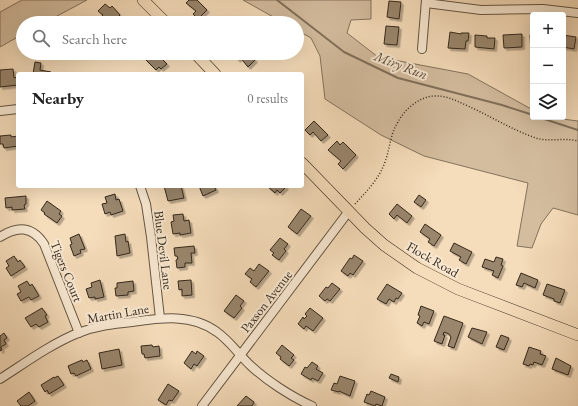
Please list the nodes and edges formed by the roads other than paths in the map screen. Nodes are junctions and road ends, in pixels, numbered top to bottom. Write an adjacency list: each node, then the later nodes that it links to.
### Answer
1 (143, 0): 4 (main road)
2 (426, 1): 3 (street); 5 (street)
3 (578, 13)
4 (159, 16)
5 (422, 49)
6 (202, 60): 7 (main road)
7 (213, 72)
8 (16, 109): 9 (street)
9 (0, 111)
10 (304, 165): 12 (main road, Flock Road)
11 (141, 188): 14 (street, Blue Devil Lane)
12 (349, 211): 16 (main road, Flock Road); 17 (street, Paxson Avenue)
13 (0, 237): 15 (street, Tigers Court)
14 (160, 318): 15 (street, Martin Lane); 17 (street, Martin Lane)
15 (79, 333): 18 (street, Martin Lane)
16 (578, 335)
17 (240, 354): 19 (street, Paxson Avenue); 20 (street, Martin Lane)
18 (0, 379)
19 (202, 406)
20 (312, 406)

